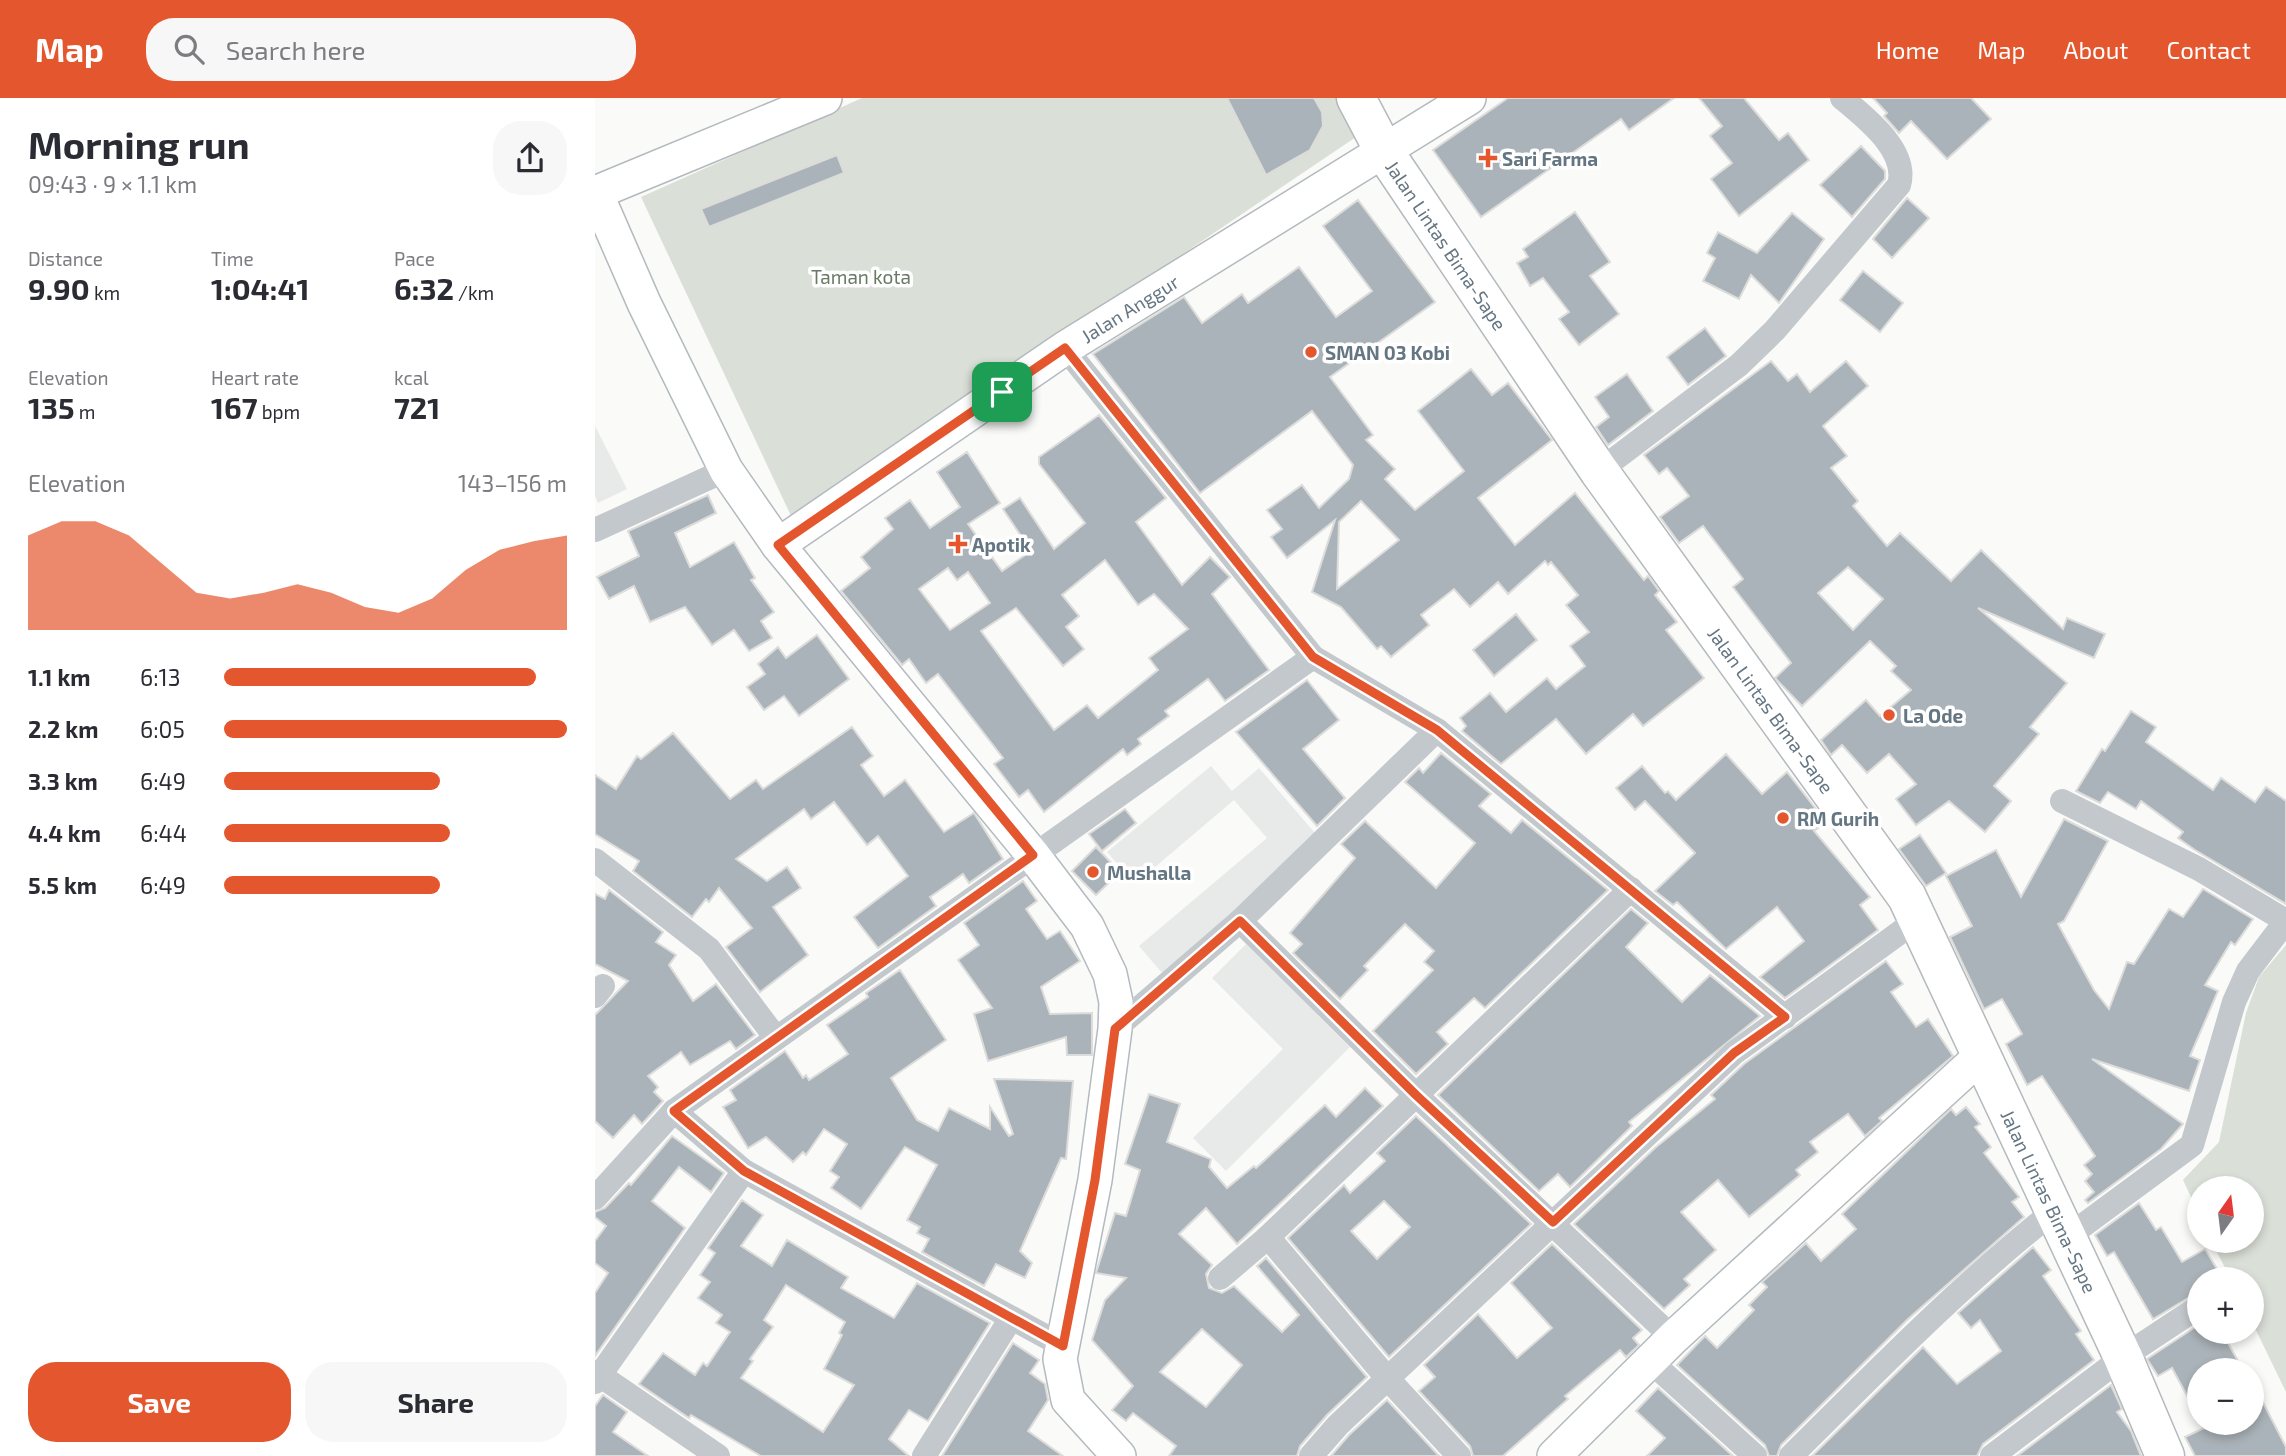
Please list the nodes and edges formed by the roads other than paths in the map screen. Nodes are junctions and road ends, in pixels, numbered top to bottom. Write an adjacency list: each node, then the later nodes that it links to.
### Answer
1 (825, 98): 6 (street)
2 (1356, 98): 5 (highway, Jalan Lintas Bima-Sape)
3 (1469, 98): 5 (street, Jalan Anggur)
4 (1851, 101): 9 (street)
5 (1385, 153): 7 (street, Jalan Anggur); 9 (highway, Jalan Lintas Bima-Sape)
6 (596, 193): 8 (street)
7 (1065, 348): 11 (street, Jalan Anggur); 12 (street)
8 (726, 470): 10 (street); 11 (street)
9 (1599, 471): 18 (highway, Jalan Lintas Bima-Sape)
10 (595, 530)
11 (778, 545): 15 (street)
12 (1313, 657): 13 (street); 15 (street)
13 (1437, 730): 17 (street); 19 (street)
14 (2062, 801): 20 (street)
15 (1033, 855): 22 (street); 23 (street)
16 (595, 860): 23 (street)
17 (1631, 889): 21 (street); 25 (street)
18 (1917, 920): 21 (street); 24 (highway, Jalan Lintas Bima-Sape)
19 (1240, 921): 22 (street); 25 (street)
20 (2286, 921): 30 (street)
21 (1785, 1017): 29 (street)
22 (1115, 1029): 35 (street)
23 (776, 1038): 26 (street)
24 (1982, 1055): 30 (highway, Jalan Lintas Bima-Sape); 36 (street)
25 (1416, 1095): 29 (street); 31 (street)
26 (674, 1111): 27 (street); 28 (street)
27 (744, 1171): 34 (street); 38 (street)
28 (596, 1195)
29 (1553, 1222): 36 (street); 39 (street)
30 (2060, 1225): 37 (highway, Jalan Lintas Bima-Sape); 47 (street)
31 (1268, 1237): 32 (street); 39 (street)
32 (1220, 1278)
33 (2187, 1315): 37 (street)
34 (1010, 1320): 35 (street); 42 (street)
35 (1063, 1346): 40 (street)
36 (1662, 1350): 45 (street); 46 (street)
37 (2123, 1357): 48 (street); 49 (highway, Jalan Lintas Bima-Sape)
38 (597, 1376): 41 (street)
39 (1388, 1379): 43 (street); 44 (street)
40 (1113, 1454)
41 (718, 1456)
42 (924, 1456)
43 (1311, 1456)
44 (1459, 1456)
45 (1554, 1456)
46 (1755, 1456)
47 (1791, 1456)
48 (1992, 1456)
49 (2165, 1456)

